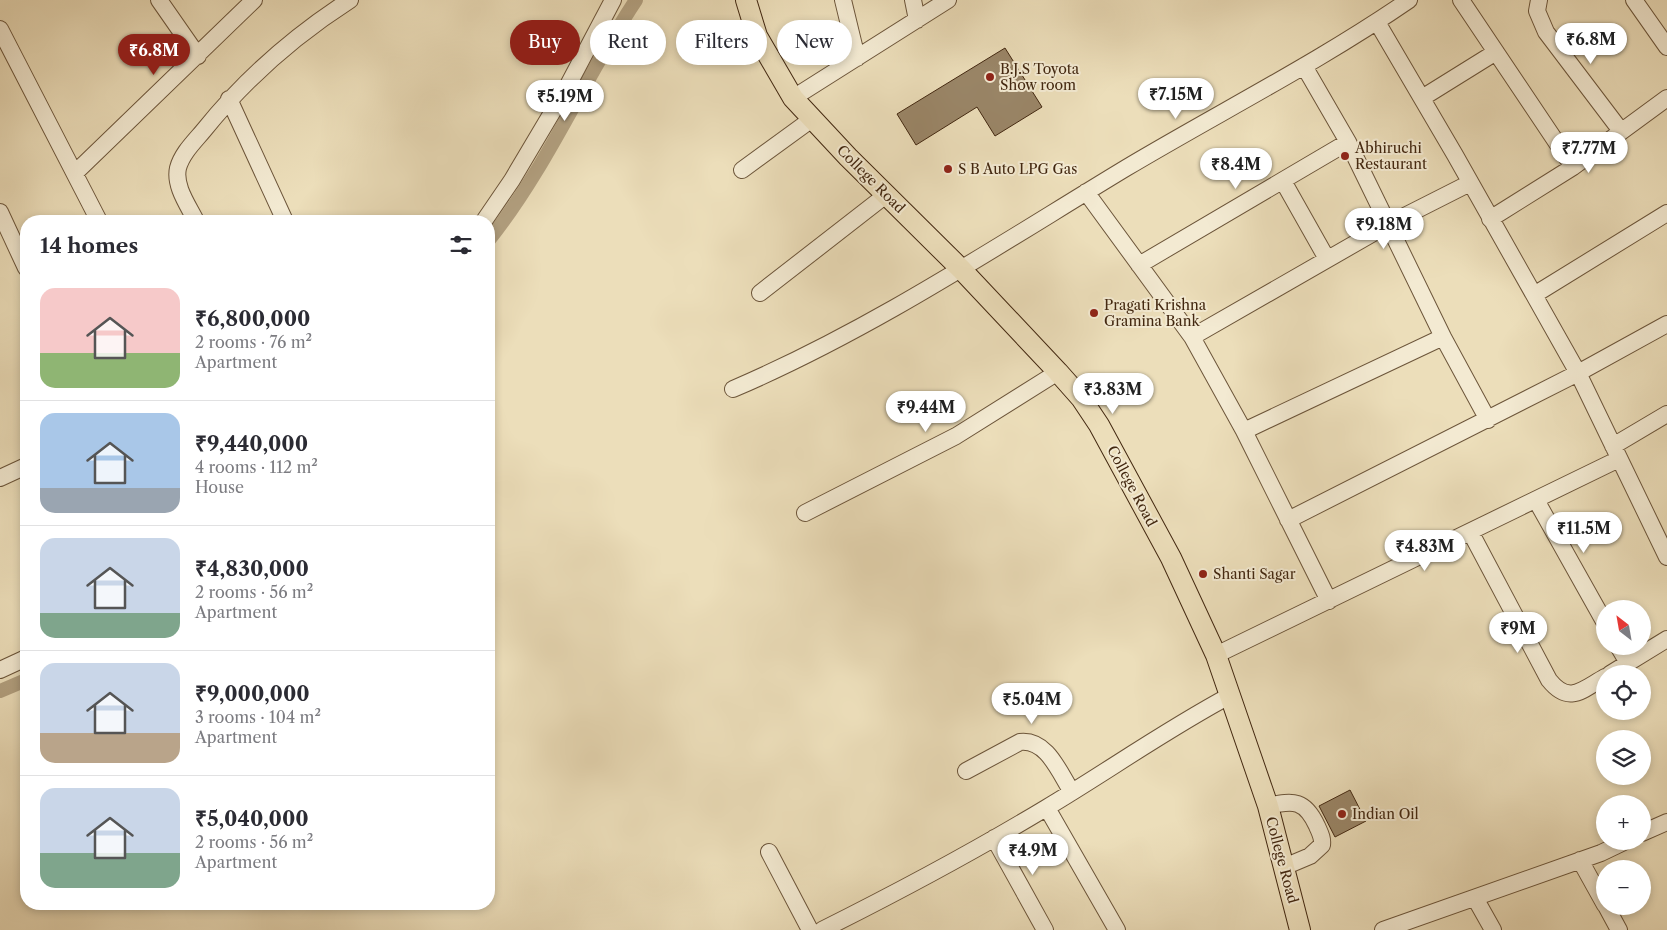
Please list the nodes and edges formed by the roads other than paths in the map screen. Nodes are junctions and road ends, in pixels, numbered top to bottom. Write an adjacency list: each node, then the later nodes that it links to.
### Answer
1 (158, 0): 19 (street)
2 (254, 0): 19 (street)
3 (350, 0): 13 (street)
4 (613, 0): 41 (street)
5 (746, 0): 22 (main road, College Road)
6 (843, 0): 20 (street)
7 (913, 0): 14 (street)
8 (948, 0): 14 (street)
9 (1409, 0): 15 (street)
10 (1461, 0): 18 (street)
11 (1539, 0): 27 (street)
12 (1634, 0): 17 (street)
13 (329, 5): 25 (street)
14 (916, 20): 20 (street)
15 (1377, 22): 21 (street); 23 (street)
16 (0, 29): 31 (street)
17 (1667, 47)
18 (1496, 52): 23 (street); 29 (street)
19 (198, 56): 31 (street)
20 (857, 58): 22 (street)
21 (1304, 66): 28 (street); 34 (street)
22 (793, 98): 26 (main road, College Road)
23 (1422, 98): 33 (street)
24 (1667, 98): 27 (street)
25 (229, 99): 39 (street); 40 (street)
26 (812, 119): 30 (street); 35 (main road, College Road)
27 (1621, 131): 29 (street)
28 (1348, 142): 32 (street); 43 (street)
29 (1573, 167): 42 (street)
30 (742, 170)
31 (74, 173): 38 (street)
32 (1283, 181): 45 (street); 46 (street)
33 (1470, 183): 42 (street); 43 (street)
34 (1086, 192): 46 (street); 47 (street)
35 (886, 195): 47 (main road, College Road); 48 (street)
36 (0, 212): 44 (street)
37 (1667, 213): 49 (street)
38 (96, 215)
39 (193, 215)
40 (282, 215)
41 (488, 215)
42 (1490, 219): 49 (street)
43 (1389, 224): 45 (street); 52 (street)
44 (20, 255)
45 (1327, 258): 51 (street)
46 (1139, 265): 51 (street)
47 (962, 270): 53 (main road, College Road); 55 (street)
48 (760, 293)
49 (1534, 295): 54 (street)
50 (1667, 324): 54 (street)
51 (1192, 337): 58 (street)
52 (1443, 337): 57 (street); 58 (street)
53 (1058, 372): 63 (street); 70 (main road, College Road)
54 (1578, 374): 57 (street); 59 (street)
55 (733, 389)
56 (1667, 414): 59 (street)
57 (1488, 420): 64 (street)
58 (1244, 431): 64 (street)
59 (1616, 453): 62 (street); 66 (street)
60 (20, 469): 61 (street)
61 (0, 478)
62 (1536, 500): 65 (street); 68 (street)
63 (805, 513)
64 (1288, 520): 67 (street)
65 (1471, 532): 67 (street); 76 (street)
66 (1667, 557)
67 (1329, 601): 70 (street)
68 (1596, 607)
69 (1667, 639): 73 (street)
70 (1216, 655): 77 (main road, College Road)
71 (1623, 655): 73 (street)
72 (20, 661): 75 (street)
73 (1628, 663): 74 (street)
74 (1625, 665)
75 (0, 670)
76 (1596, 682)
77 (1232, 695): 79 (street); 80 (main road, College Road)
78 (966, 771): 79 (street)
79 (1072, 792): 81 (street)
80 (1268, 806): 88 (main road, College Road); 88 (street)
81 (1047, 808): 84 (street); 95 (street)
82 (1667, 822): 83 (street)
83 (1651, 829)
84 (994, 838): 93 (street); 94 (street)
85 (1604, 850): 87 (street)
86 (769, 852): 92 (street)
87 (1580, 860): 89 (street); 90 (street)
88 (1284, 867): 96 (main road, College Road)
89 (1596, 889)
90 (1475, 898): 97 (street); 98 (street)
91 (1610, 915): 99 (street)
92 (810, 930)
93 (822, 930)
94 (1045, 930)
95 (1117, 930)
96 (1300, 930)
97 (1383, 930)
98 (1493, 930)
99 (1619, 930)

